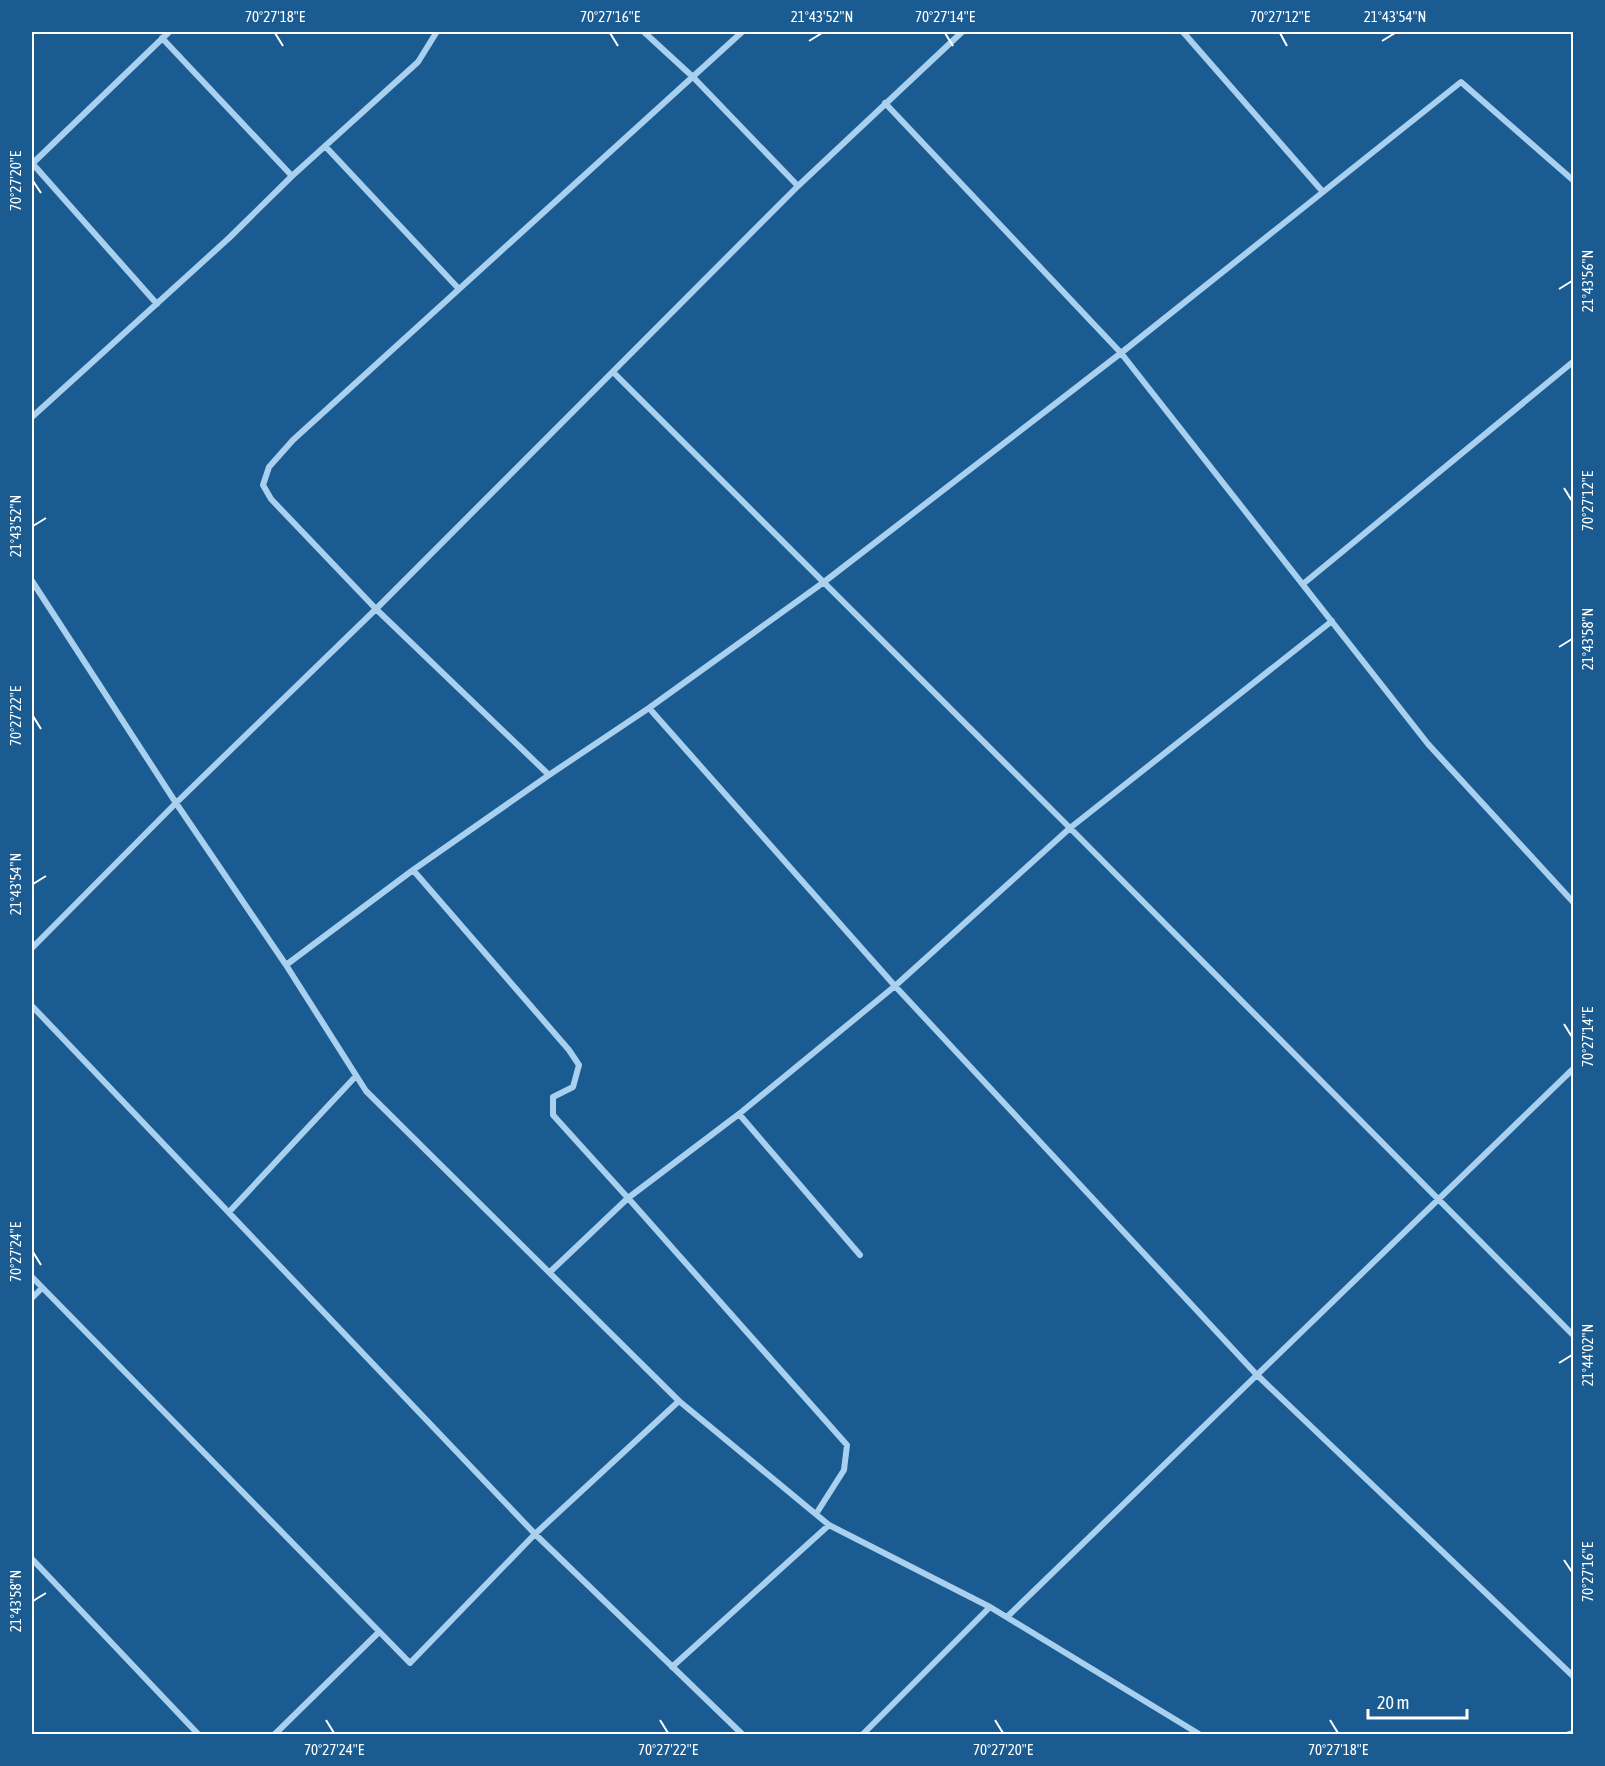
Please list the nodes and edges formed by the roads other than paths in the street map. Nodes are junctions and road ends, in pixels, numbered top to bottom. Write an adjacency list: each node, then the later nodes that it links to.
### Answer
1 (169, 32): 7 (street)
2 (434, 32): 10 (street)
3 (644, 32): 8 (street)
4 (742, 32): 8 (street)
5 (962, 32): 9 (street)
6 (1183, 32): 15 (street)
7 (162, 38): 11 (street); 12 (street)
8 (693, 77): 14 (street); 16 (street)
9 (885, 103): 14 (street); 18 (street)
10 (326, 146): 12 (street); 16 (street)
11 (32, 164): 17 (street)
12 (292, 176): 17 (street)
13 (1574, 181): 15 (street)
14 (798, 186): 20 (street)
15 (1323, 192): 18 (street)
16 (459, 289): 25 (street)
17 (157, 304): 21 (street)
18 (1121, 354): 23 (street); 24 (street)
19 (1574, 361): 24 (street)
20 (613, 372): 23 (street); 25 (street)
21 (32, 417)
22 (32, 581): 29 (street)
23 (824, 582): 27 (street); 30 (street)
24 (1303, 584): 26 (street)
25 (376, 609): 28 (street); 29 (street)
26 (1332, 621): 30 (street); 32 (street)
27 (649, 708): 28 (street); 35 (street)
28 (549, 775): 31 (street)
29 (176, 803): 33 (street); 34 (street)
30 (1070, 828): 35 (street); 41 (street)
31 (413, 870): 34 (street); 40 (street)
32 (1574, 903)
33 (32, 948)
34 (286, 964): 38 (street)
35 (895, 986): 39 (street); 49 (street)
36 (32, 1006): 42 (street)
37 (1574, 1068): 41 (street)
38 (356, 1076): 42 (street); 44 (street)
39 (739, 1114): 40 (street); 43 (street)
40 (628, 1198): 44 (street); 51 (street)
41 (1438, 1198): 48 (street); 49 (street)
42 (229, 1212): 53 (street)
43 (860, 1255)
44 (550, 1272): 50 (street)
45 (32, 1277): 46 (street)
46 (42, 1288): 47 (street); 57 (street)
47 (32, 1298)
48 (1574, 1336)
49 (1256, 1374): 56 (street); 61 (street)
50 (679, 1401): 51 (street); 53 (street)
51 (816, 1514): 52 (street)
52 (829, 1525): 55 (street); 60 (street)
53 (535, 1534): 57 (street); 60 (street)
54 (32, 1558): 63 (street)
55 (990, 1607): 56 (street); 66 (street)
56 (1007, 1617): 67 (street)
57 (379, 1632): 64 (street)
58 (1574, 1650): 59 (street)
59 (1574, 1658)
60 (672, 1667): 65 (street)
61 (1574, 1677)
62 (1574, 1733): 68 (street)
63 (198, 1734)
64 (276, 1734)
65 (742, 1734)
66 (863, 1734)
67 (1199, 1734)
68 (1569, 1734)

